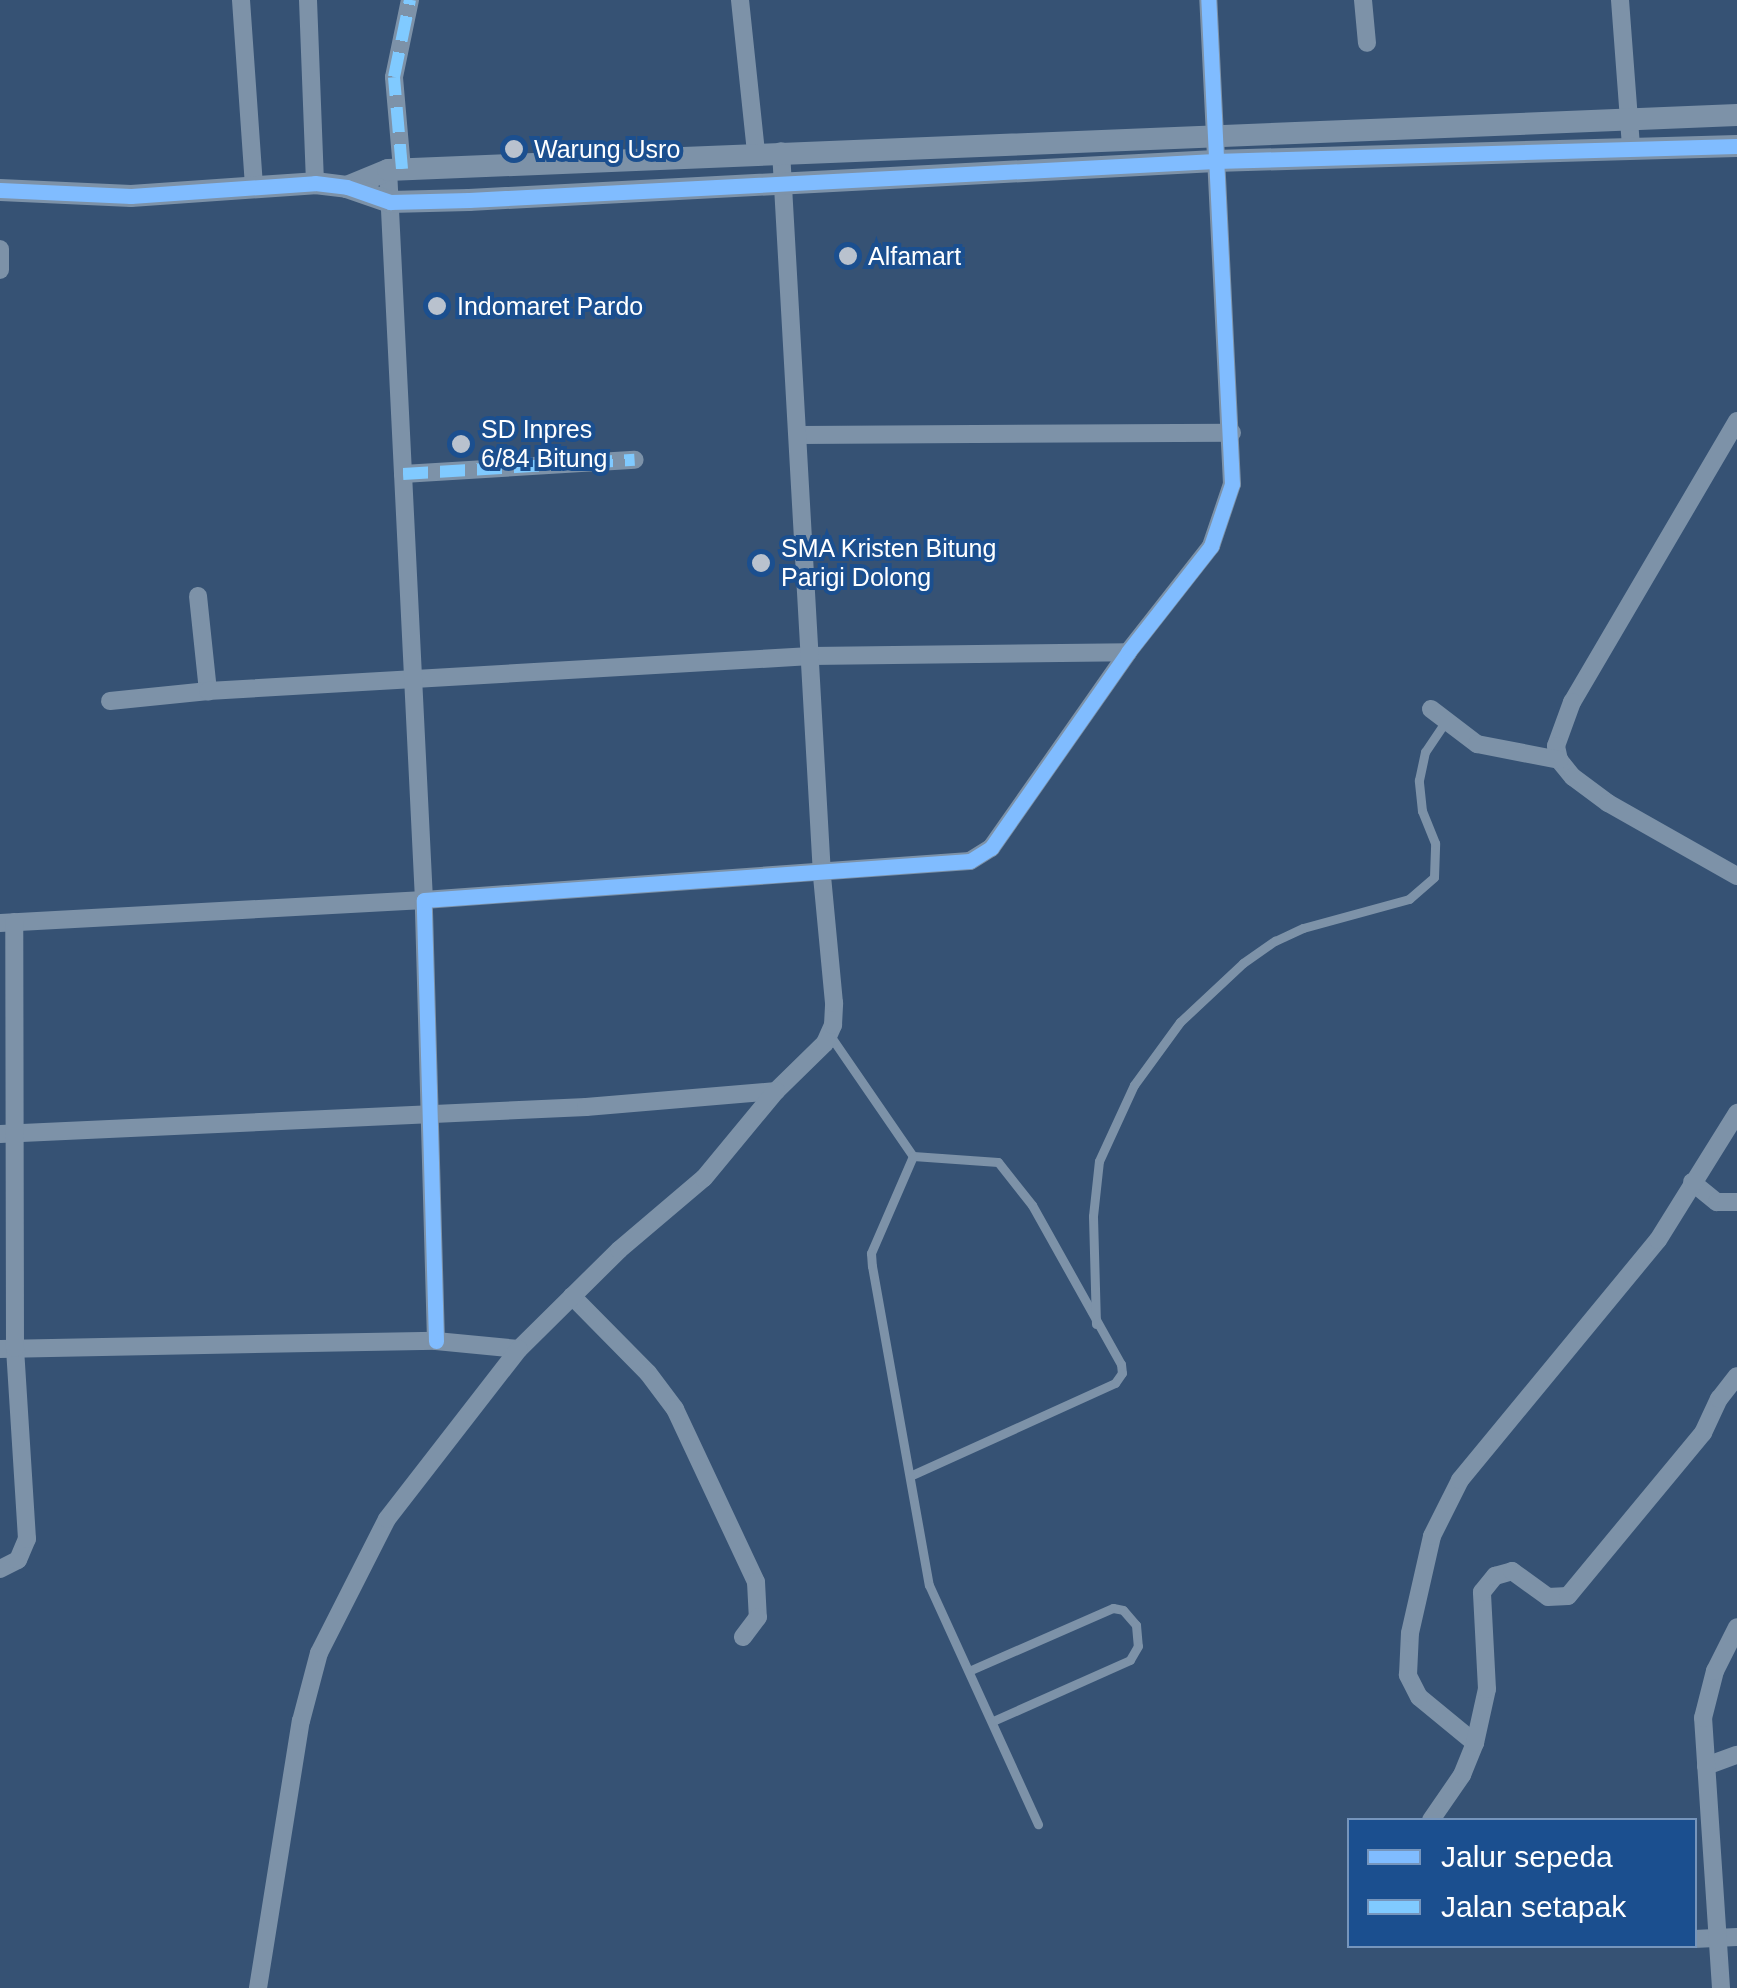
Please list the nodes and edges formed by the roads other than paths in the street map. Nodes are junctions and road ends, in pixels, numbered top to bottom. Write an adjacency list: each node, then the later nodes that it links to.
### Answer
1 (241, 0): 20 (street)
2 (308, 0): 18 (street)
3 (410, 0): 17 (street)
4 (740, 0): 15 (street)
5 (1208, 0): 11 (street)
6 (1363, 0): 8 (street)
7 (1620, 0): 10 (street)
8 (1367, 43)
9 (1737, 116): 10 (street)
10 (1627, 118): 11 (street); 12 (street)
11 (1214, 133): 14 (street); 16 (street)
12 (1631, 146): 13 (street); 16 (street)
13 (1737, 146)
14 (781, 151): 15 (street); 19 (street)
15 (756, 152): 17 (street)
16 (1215, 162): 19 (street); 27 (street)
17 (395, 170): 21 (street); 23 (street)
18 (315, 183): 20 (street); 21 (street)
19 (785, 184): 23 (street); 28 (street)
20 (254, 186): 22 (street)
21 (346, 187): 23 (street)
22 (0, 190)
23 (390, 202): 30 (street)
24 (0, 249): 25 (street)
25 (0, 270)
26 (1737, 421): 39 (street)
27 (1232, 433): 28 (street); 32 (street)
28 (799, 436): 33 (street)
29 (635, 460): 30 (street)
30 (403, 474): 34 (street)
31 (198, 596): 35 (street)
32 (1128, 652): 33 (street); 40 (street)
33 (811, 656): 34 (street); 40 (street)
34 (413, 678): 35 (street); 42 (street)
35 (208, 691): 36 (street)
36 (110, 701)
37 (1431, 710): 38 (street)
38 (1446, 721): 39 (street); 53 (lane)
39 (1559, 760): 41 (street)
40 (822, 875): 42 (street); 44 (street)
41 (1737, 876)
42 (424, 900): 43 (street); 47 (street)
43 (7, 922): 48 (street)
44 (829, 1034): 45 (street); 49 (lane)
45 (776, 1091): 47 (street); 52 (street)
46 (1737, 1113): 50 (street)
47 (430, 1116): 48 (street); 54 (street)
48 (8, 1134): 55 (street)
49 (913, 1156): 53 (lane); 58 (lane)
50 (1692, 1182): 51 (street); 64 (street)
51 (1737, 1202)
52 (572, 1296): 56 (street); 61 (street)
53 (1096, 1324): 58 (lane)
54 (436, 1341): 55 (street); 56 (street)
55 (7, 1349): 59 (street)
56 (519, 1349): 71 (street)
57 (1737, 1376): 64 (street)
58 (910, 1476): 62 (lane)
59 (0, 1569)
60 (1737, 1627): 66 (street)
61 (743, 1636)
62 (971, 1670): 63 (lane); 63 (lane)
63 (993, 1721): 68 (lane)
64 (1475, 1743): 67 (street)
65 (1737, 1756): 66 (street)
66 (1706, 1766): 69 (street)
67 (1433, 1818)
68 (1038, 1824)
69 (1728, 1937): 70 (street); 72 (street)
70 (1697, 1938)
71 (258, 1988)
72 (1721, 1988)

